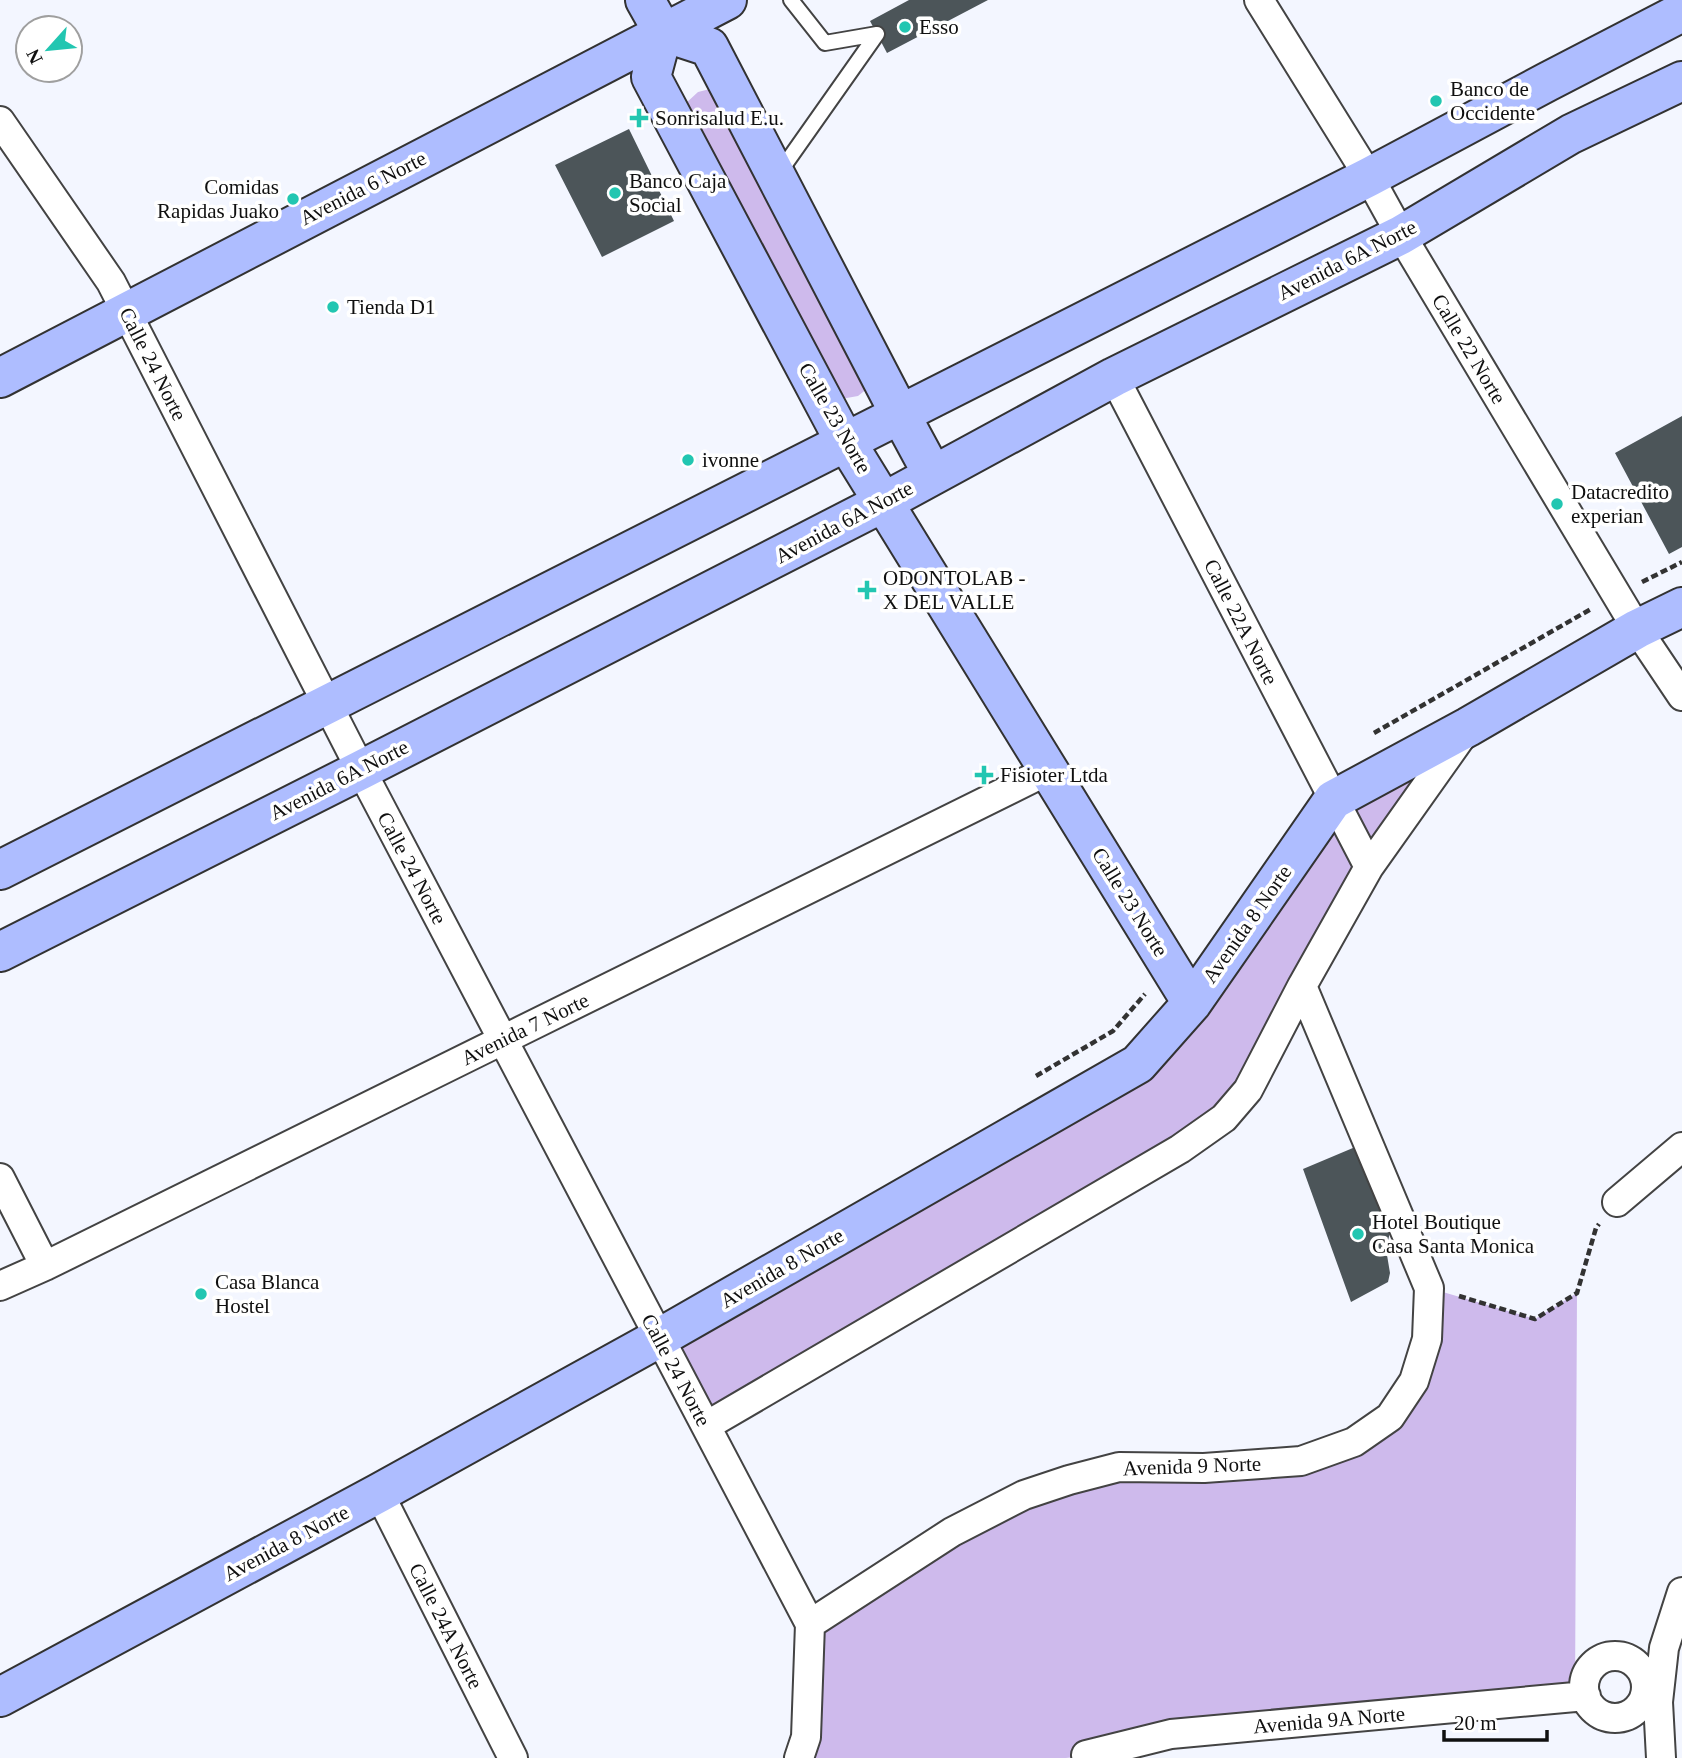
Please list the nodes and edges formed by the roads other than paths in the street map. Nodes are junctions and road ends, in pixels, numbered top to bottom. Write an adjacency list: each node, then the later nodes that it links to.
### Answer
1 (727, 0): 5 (street, Avenida 6 Norte)
2 (791, 0): 8 (lane)
3 (1259, 0): 9 (street, Calle 22 Norte)
4 (1682, 12): 9 (street)
5 (654, 16): 8 (street); 11 (street, Avenida 6 Norte); 15 (street, Calle 23 Norte)
6 (1682, 81): 10 (street, Avenida 6A Norte)
7 (0, 121): 11 (street, Calle 24 Norte)
8 (777, 176): 14 (street)
9 (1369, 177): 10 (street, Calle 22 Norte); 14 (street)
10 (1401, 235): 12 (street, Avenida 6A Norte); 19 (street, Calle 22 Norte)
11 (127, 312): 13 (street, Avenida 6 Norte); 21 (street, Calle 24 Norte)
12 (1114, 377): 16 (street, Avenida 6A Norte); 25 (street, Calle 22A Norte)
13 (0, 378)
14 (901, 414): 15 (street); 16 (street)
15 (847, 442): 17 (street, Calle 23 Norte); 21 (street)
16 (933, 475): 17 (street, Avenida 6A Norte)
17 (884, 502): 23 (street, Avenida 6A Norte); 24 (street, Calle 23 Norte)
18 (1682, 607): 19 (street, Avenida 8 Norte)
19 (1637, 629): 20 (street, Calle 22 Norte); 22 (street, Avenida 8 Norte)
20 (1682, 696)
21 (327, 705): 23 (street, Calle 24 Norte); 27 (street)
22 (1468, 727): 25 (street, Avenida 8 Norte); 26 (street, Avenida 8 Norte)
23 (361, 770): 28 (street, Avenida 6A Norte); 31 (street, Calle 24 Norte)
24 (1049, 770): 30 (street, Calle 23 Norte); 31 (street, Avenida 7 Norte)
25 (1334, 800): 26 (street, Calle 22A Norte); 30 (street, Avenida 8 Norte)
26 (1369, 867): 29 (street, Avenida 8 Norte)
27 (0, 870)
28 (0, 952)
29 (1302, 986): 38 (street, Avenida 8 Norte); 41 (street, Avenida 9 Norte)
30 (1192, 1003): 37 (street, Avenida 8 Norte)
31 (503, 1040): 35 (street, Avenida 7 Norte); 37 (street, Calle 24 Norte)
32 (1682, 1147): 34 (street)
33 (0, 1178): 35 (street)
34 (1617, 1202)
35 (45, 1266): 36 (street, Avenida 7 Norte)
36 (0, 1286)
37 (659, 1338): 38 (street, Calle 24 Norte); 39 (street, Avenida 8 Norte)
38 (706, 1426): 41 (street, Calle 24 Norte)
39 (379, 1493): 44 (street, Avenida 8 Norte); 48 (street, Calle 24A Norte)
40 (1682, 1591): 42 (street)
41 (810, 1624): 49 (street)
42 (1664, 1648): 43 (street); 46 (street)
43 (1619, 1656): 45 (street); 46 (street)
44 (0, 1697)
45 (1580, 1697): 46 (street); 47 (street, Avenida 9A Norte)
46 (1650, 1703): 50 (street)
47 (1086, 1755)
48 (513, 1758)
49 (799, 1758)
50 (1661, 1758)

